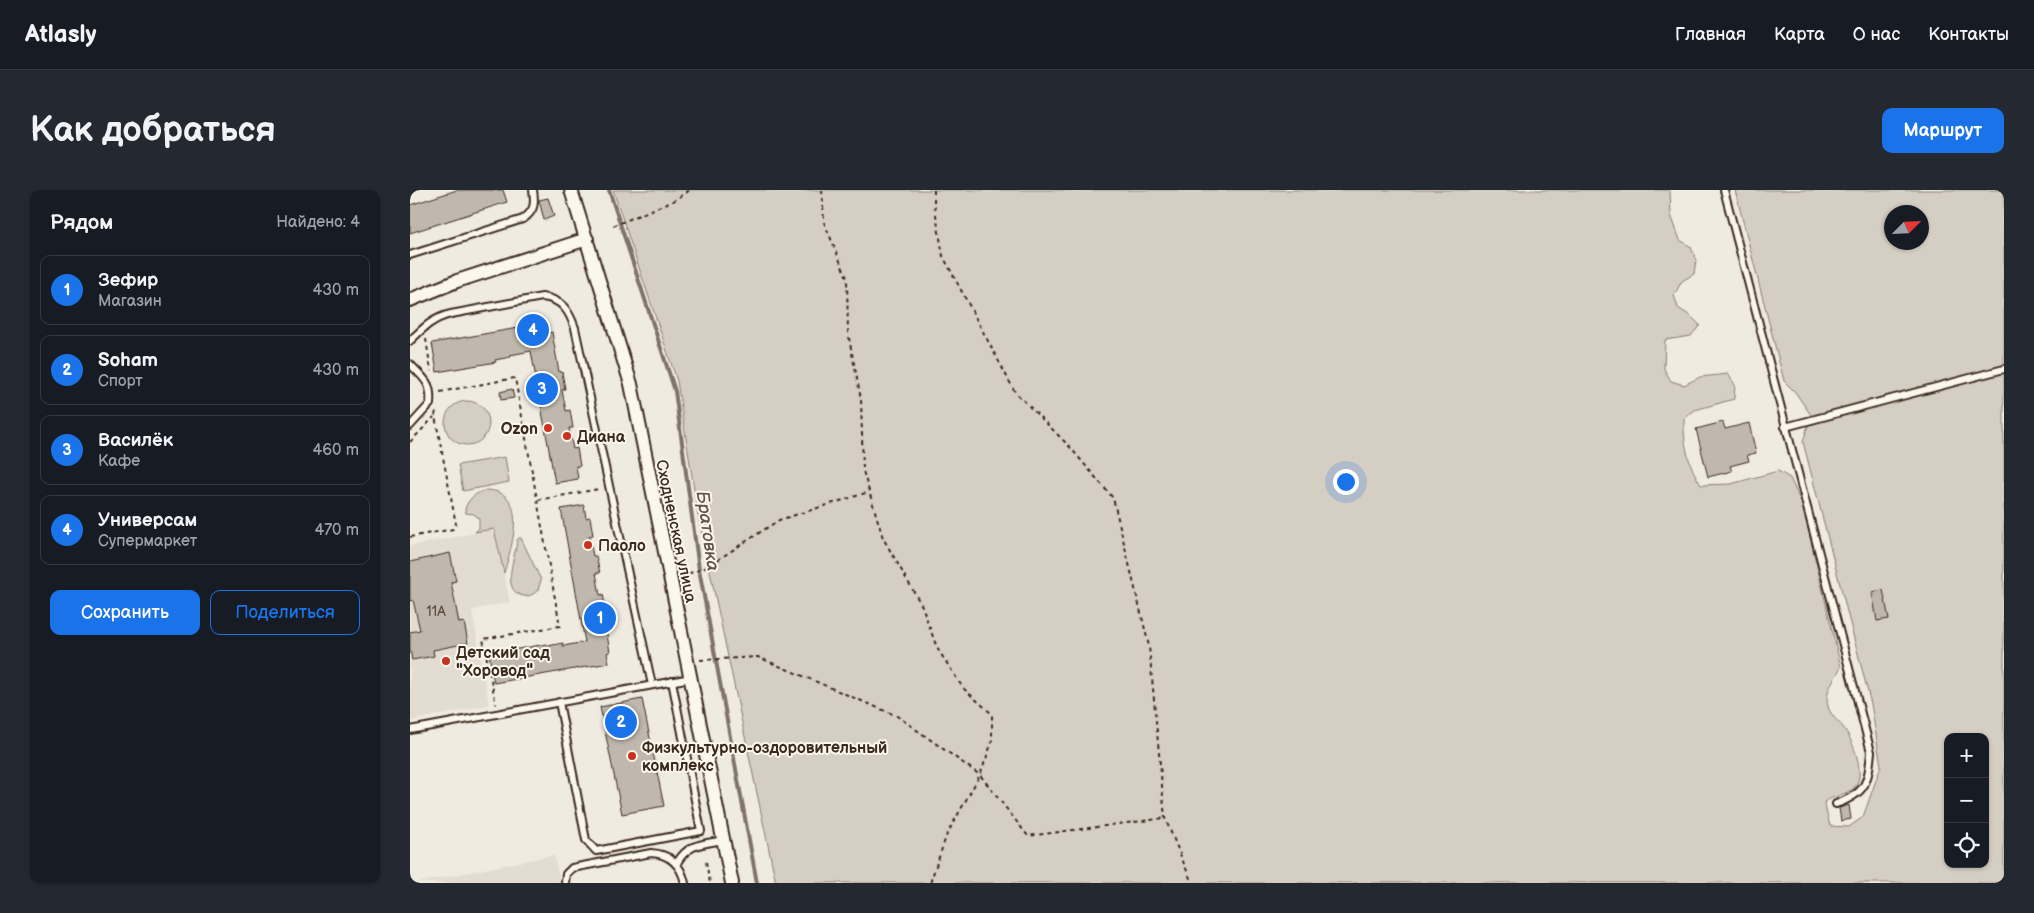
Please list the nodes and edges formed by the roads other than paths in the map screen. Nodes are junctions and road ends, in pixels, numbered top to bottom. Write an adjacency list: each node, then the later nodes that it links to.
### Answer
1 (533, 190): 5 (lane)
2 (571, 190): 4 (street, Сходненская улица)
3 (1724, 190): 11 (lane)
4 (587, 239): 6 (street); 12 (street, Сходненская улица)
5 (410, 255)
6 (410, 300)
7 (410, 341): 14 (lane)
8 (410, 364): 10 (lane)
9 (2004, 369): 11 (lane)
10 (410, 426)
11 (1785, 426): 17 (lane)
12 (691, 678): 13 (lane); 18 (street, Сходненская улица)
13 (672, 681): 14 (lane); 15 (lane)
14 (652, 685): 15 (lane)
15 (559, 702): 16 (lane)
16 (410, 730)
17 (1836, 804)
18 (724, 840): 19 (lane); 22 (street, Сходненская улица)
19 (677, 863): 20 (lane); 21 (lane)
20 (565, 883)
21 (685, 883)
22 (732, 883)

